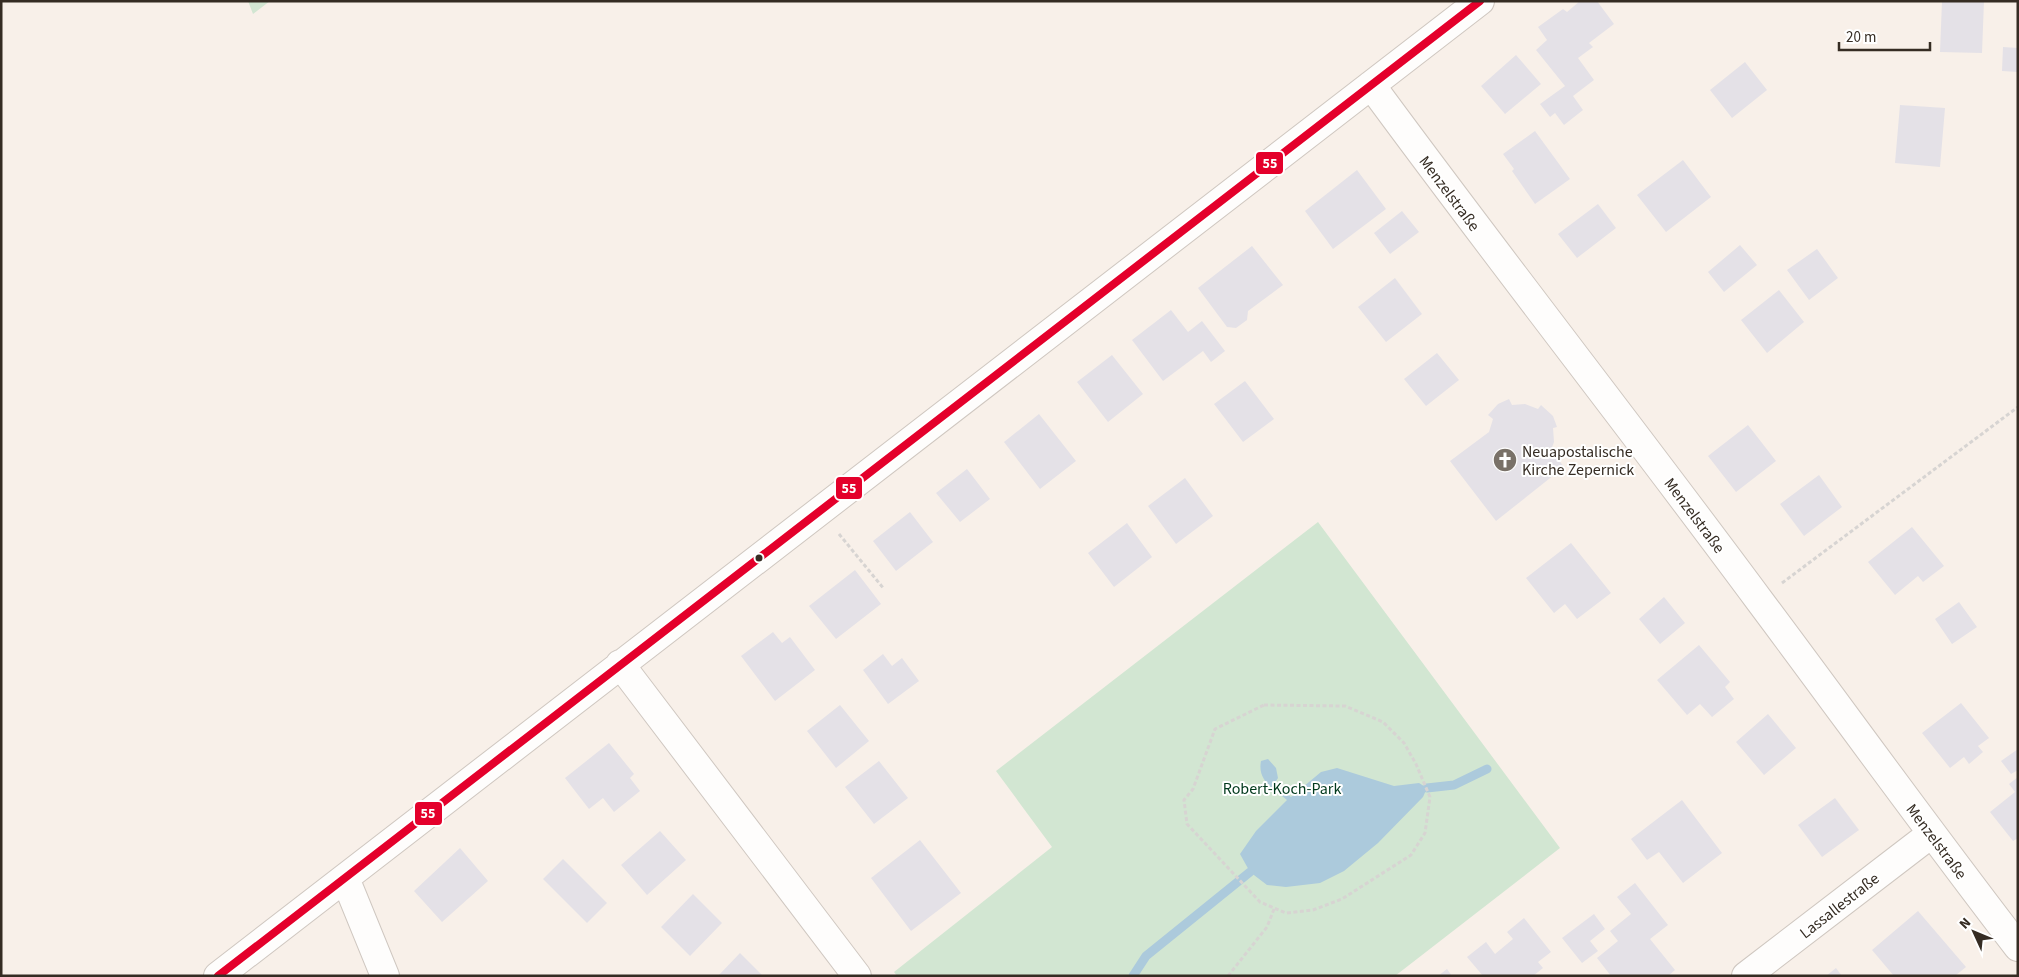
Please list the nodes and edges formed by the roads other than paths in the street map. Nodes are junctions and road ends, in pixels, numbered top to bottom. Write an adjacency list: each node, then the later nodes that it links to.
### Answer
1 (1480, 1): 2 (street)
2 (1371, 85): 3 (street); 4 (street, Menzelstraße)
3 (620, 664): 5 (street); 9 (street)
4 (1931, 834): 6 (street, Menzelstraße); 10 (street, Lassallestraße)
5 (345, 878): 7 (street); 8 (street)
6 (2018, 947)
7 (218, 976)
8 (385, 976)
9 (857, 976)
10 (1746, 976)

